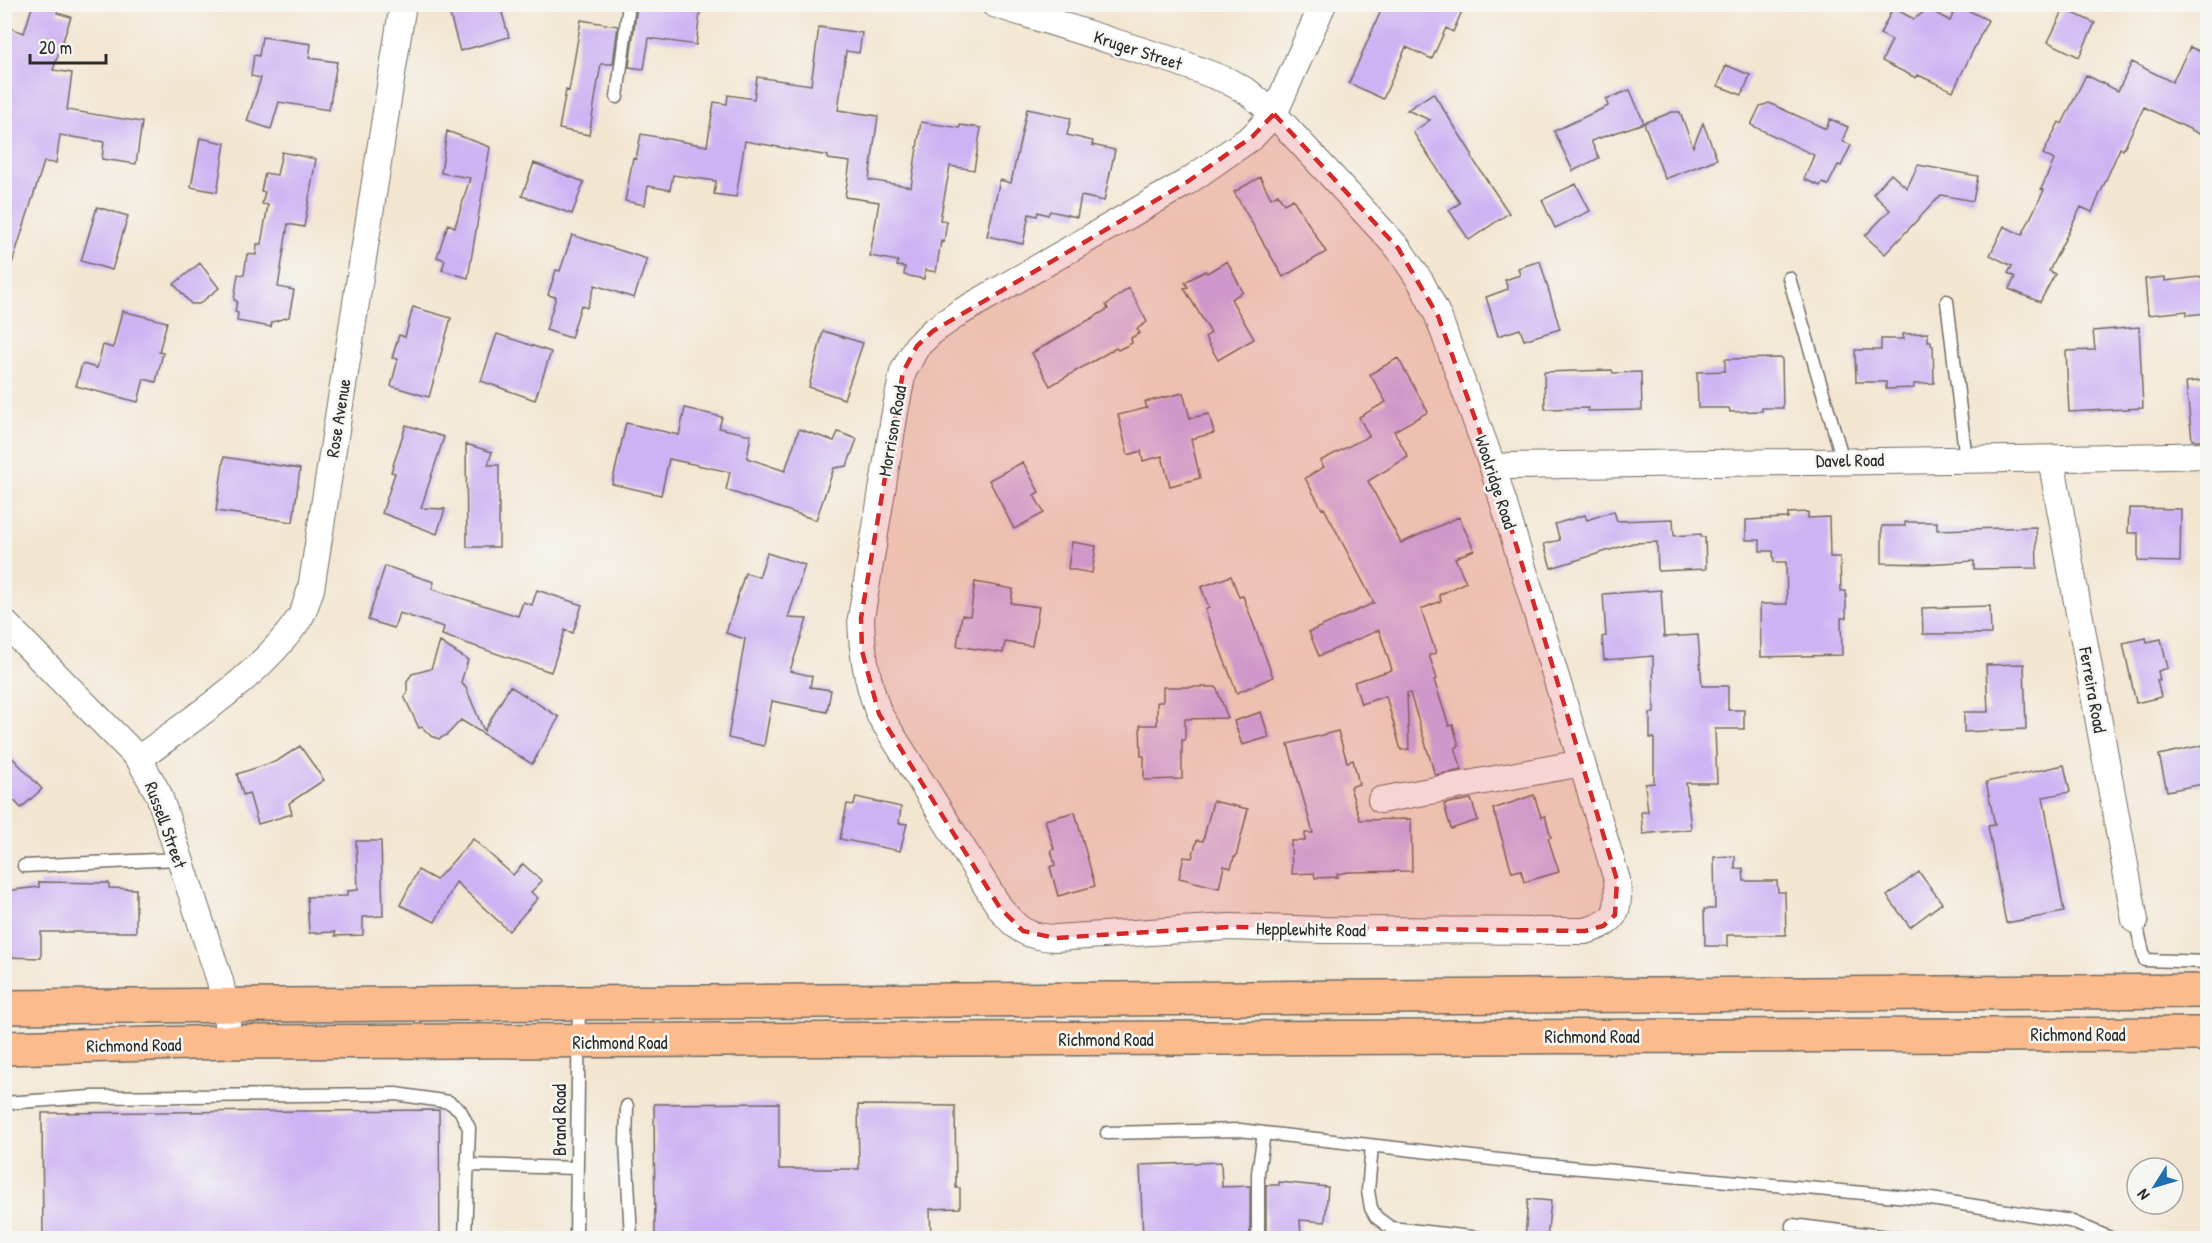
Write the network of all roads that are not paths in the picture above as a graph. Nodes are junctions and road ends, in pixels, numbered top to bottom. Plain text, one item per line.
1 (403, 4) edge
2 (629, 4) edge
3 (994, 4) edge
4 (1323, 4) edge
5 (617, 97) dead end
6 (1274, 114) junction
7 (1789, 278) dead end
8 (1947, 301) dead end
9 (2208, 454) edge
10 (2051, 459) junction
11 (1843, 460) junction
12 (1966, 460) junction
13 (1493, 468) junction
14 (4, 622) edge
15 (139, 759) junction
16 (1582, 763) junction
17 (1381, 800) dead end
18 (178, 858) junction
19 (24, 866) dead end
20 (1619, 902) joint
21 (1000, 908) joint
22 (2135, 920) joint
23 (2208, 962) edge
24 (2208, 992) edge
25 (579, 1002) junction
26 (225, 1005) junction
27 (4, 1007) edge
28 (2208, 1034) edge
29 (229, 1042) junction
30 (577, 1042) junction
31 (4, 1048) edge
32 (4, 1103) edge
33 (627, 1106) dead end
34 (1107, 1133) dead end
35 (1264, 1133) junction
36 (1372, 1146) junction
37 (467, 1165) junction
38 (578, 1168) junction
39 (1792, 1225) dead end
40 (465, 1239) edge
41 (576, 1239) edge
42 (631, 1239) edge
43 (1258, 1239) edge
44 (1480, 1239) edge
45 (1897, 1239) edge
46 (2110, 1239) edge

1 - 15 street, Rose Avenue
2 - 5 lane
3 - 6 street, Kruger Street
4 - 6 street, Morrison Road
6 - 13 street, Woolridge Road
6 - 21 street, Morrison Road
7 - 11 lane
8 - 12 lane
9 - 10 street, Davel Road
10 - 12 street, Davel Road
10 - 22 street, Ferreira Road
11 - 12 street, Davel Road
11 - 13 street, Davel Road
13 - 16 street, Woolridge Road
14 - 15 street, Russell Street
15 - 18 street, Russell Street
16 - 17 street
16 - 20 street, Woolridge Road
18 - 19 lane
18 - 26 street, Russell Street
20 - 21 street, Hepplewhite Road
22 - 23 lane
24 - 25 highway
25 - 26 highway
25 - 30 lane, Brand Road
26 - 27 highway
26 - 29 street, Russell Street
28 - 30 highway, Richmond Road
29 - 30 highway, Richmond Road
29 - 31 highway, Richmond Road
30 - 38 lane, Brand Road
32 - 37 lane
33 - 42 lane
34 - 35 lane
35 - 36 lane
35 - 43 lane
36 - 44 lane
36 - 46 lane
37 - 38 lane
37 - 40 lane
38 - 41 lane, Brand Road
39 - 45 lane

